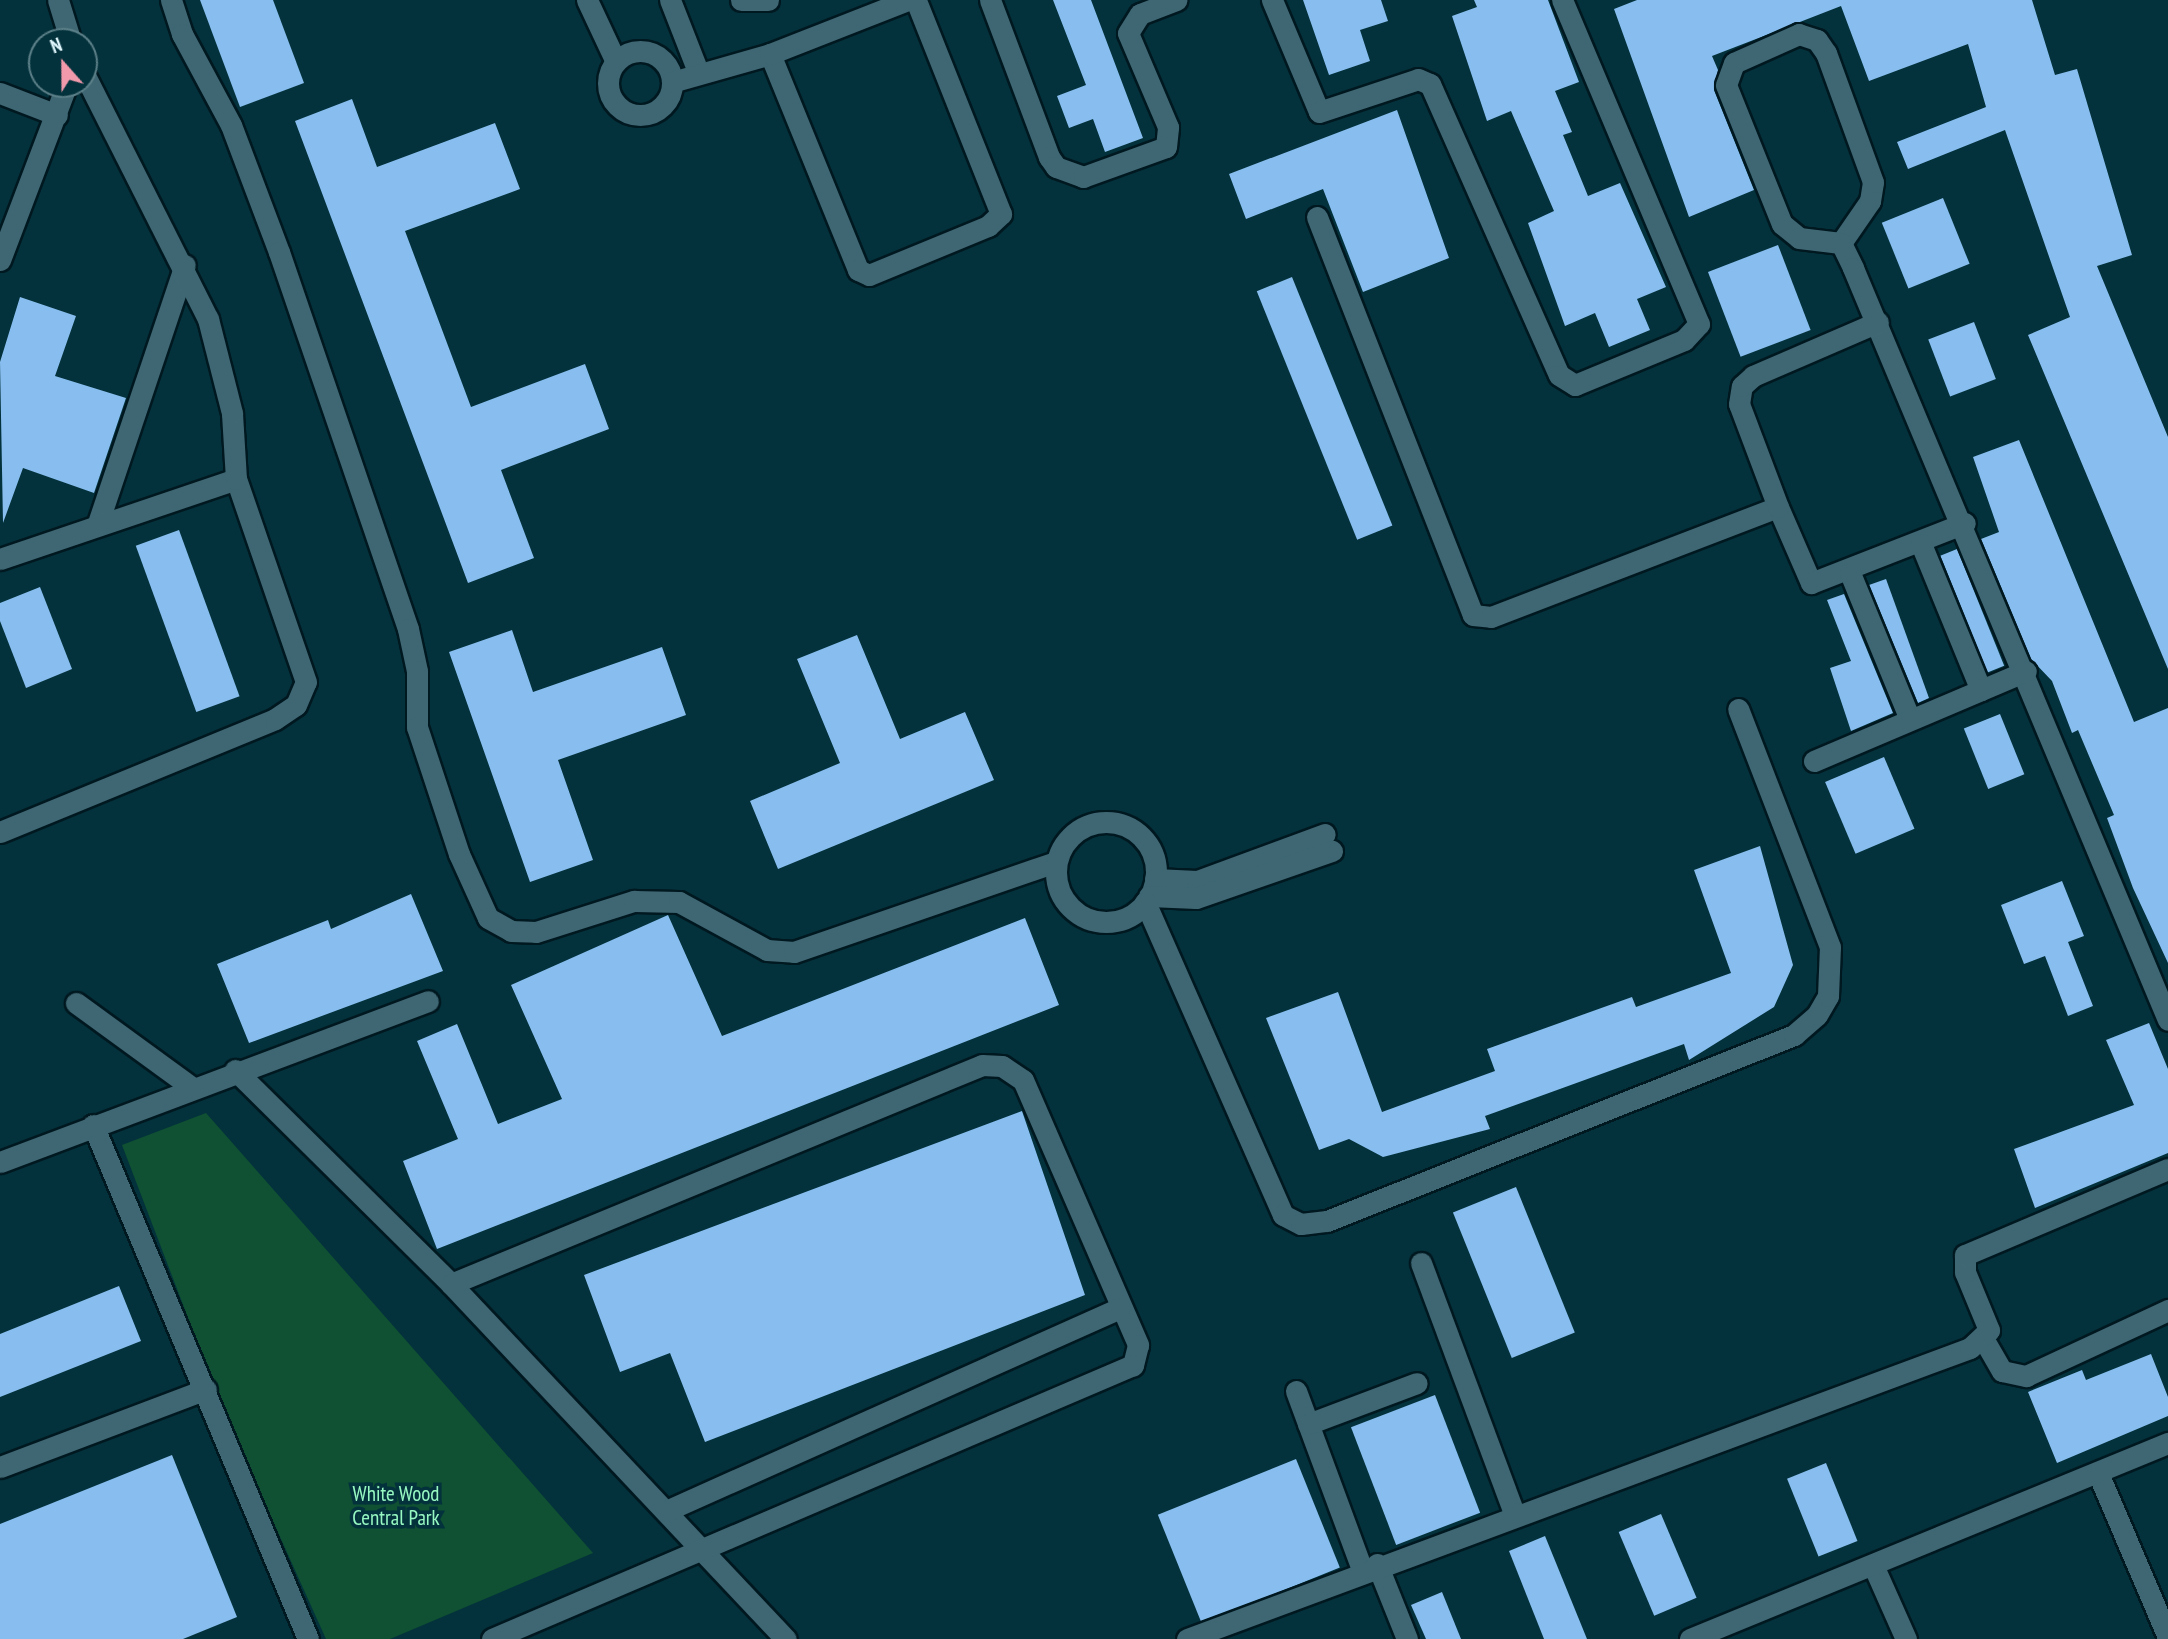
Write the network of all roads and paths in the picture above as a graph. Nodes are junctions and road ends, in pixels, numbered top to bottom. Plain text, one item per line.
1 (58, 0) edge
2 (171, 0) edge
3 (587, 0) edge
4 (670, 0) edge
5 (741, 0) edge
6 (768, 0) edge
7 (908, 0) edge
8 (916, 0) edge
9 (990, 0) edge
10 (1176, 0) edge
11 (1272, 0) edge
12 (1562, 0) edge
13 (67, 28) edge
14 (770, 54) junction
15 (616, 62) junction
16 (699, 74) junction
17 (672, 82) junction
18 (0, 93) edge
19 (62, 98) edge
20 (97, 98) edge
21 (57, 115) junction
22 (1317, 217) dead end
23 (1840, 243) junction
24 (0, 260) edge
25 (186, 265) junction
26 (1878, 322) junction
27 (236, 479) junction
28 (1778, 508) junction
29 (98, 523) junction
30 (1965, 523) junction
31 (1921, 544) junction
32 (0, 559) edge
33 (1850, 573) junction
34 (2026, 671) junction
35 (1982, 690) junction
36 (1738, 709) dead end
37 (1910, 719) junction
38 (1814, 761) dead end
39 (0, 832) edge
40 (1329, 842) dead end
41 (1056, 862) junction
42 (1150, 893) junction
43 (428, 1001) dead end
44 (76, 1003) dead end
45 (2168, 1020) edge
46 (235, 1070) junction
47 (191, 1087) junction
48 (93, 1125) junction
49 (0, 1162) edge
50 (2168, 1169) edge
51 (1421, 1262) dead end
52 (451, 1283) junction
53 (1120, 1308) junction
54 (2168, 1310) edge
55 (1984, 1339) junction
56 (1417, 1383) dead end
57 (206, 1389) junction
58 (1296, 1391) dead end
59 (1308, 1424) junction
60 (2168, 1443) edge
61 (0, 1467) edge
62 (2098, 1473) junction
63 (666, 1511) junction
64 (1514, 1513) junction
65 (703, 1550) junction
66 (1874, 1565) junction
67 (1370, 1567) junction
68 (2168, 1637) edge
69 (308, 1639) edge
70 (492, 1639) edge
71 (786, 1639) edge
72 (1187, 1639) edge
73 (1408, 1639) edge
74 (1690, 1639) edge
75 (1906, 1639) edge

1 - 13 street
2 - 41 street
3 - 15 street
4 - 16 street
5 - 6 street
7 - 14 street
8 - 14 street
9 - 10 street
11 - 12 street
14 - 16 street
15 - 17 street
15 - 17 street
16 - 17 street
18 - 21 street
19 - 21 street
20 - 25 street
21 - 24 street
22 - 28 street
23 - 23 street
23 - 26 street
25 - 27 street
25 - 29 street
26 - 28 street
26 - 30 street
27 - 29 street
27 - 39 street
28 - 33 street
29 - 32 street
30 - 31 street
30 - 34 street
31 - 33 street
31 - 35 street
33 - 37 street
34 - 35 street
34 - 45 street
35 - 37 street
36 - 42 street
37 - 38 street
40 - 42 street
41 - 42 street
41 - 42 street
43 - 46 street
44 - 47 street
46 - 47 street
46 - 52 street
47 - 48 street
48 - 49 street
48 - 57 street
50 - 55 street
51 - 64 street
52 - 53 street
52 - 63 street
53 - 63 street
53 - 65 street
54 - 55 street
55 - 64 street
56 - 59 street
57 - 61 street
57 - 69 street
58 - 59 street
59 - 67 street
60 - 62 street
62 - 66 street
62 - 68 street
63 - 65 street
64 - 67 street
65 - 70 street
65 - 71 street
66 - 74 street
66 - 75 street
67 - 72 street
67 - 73 street

